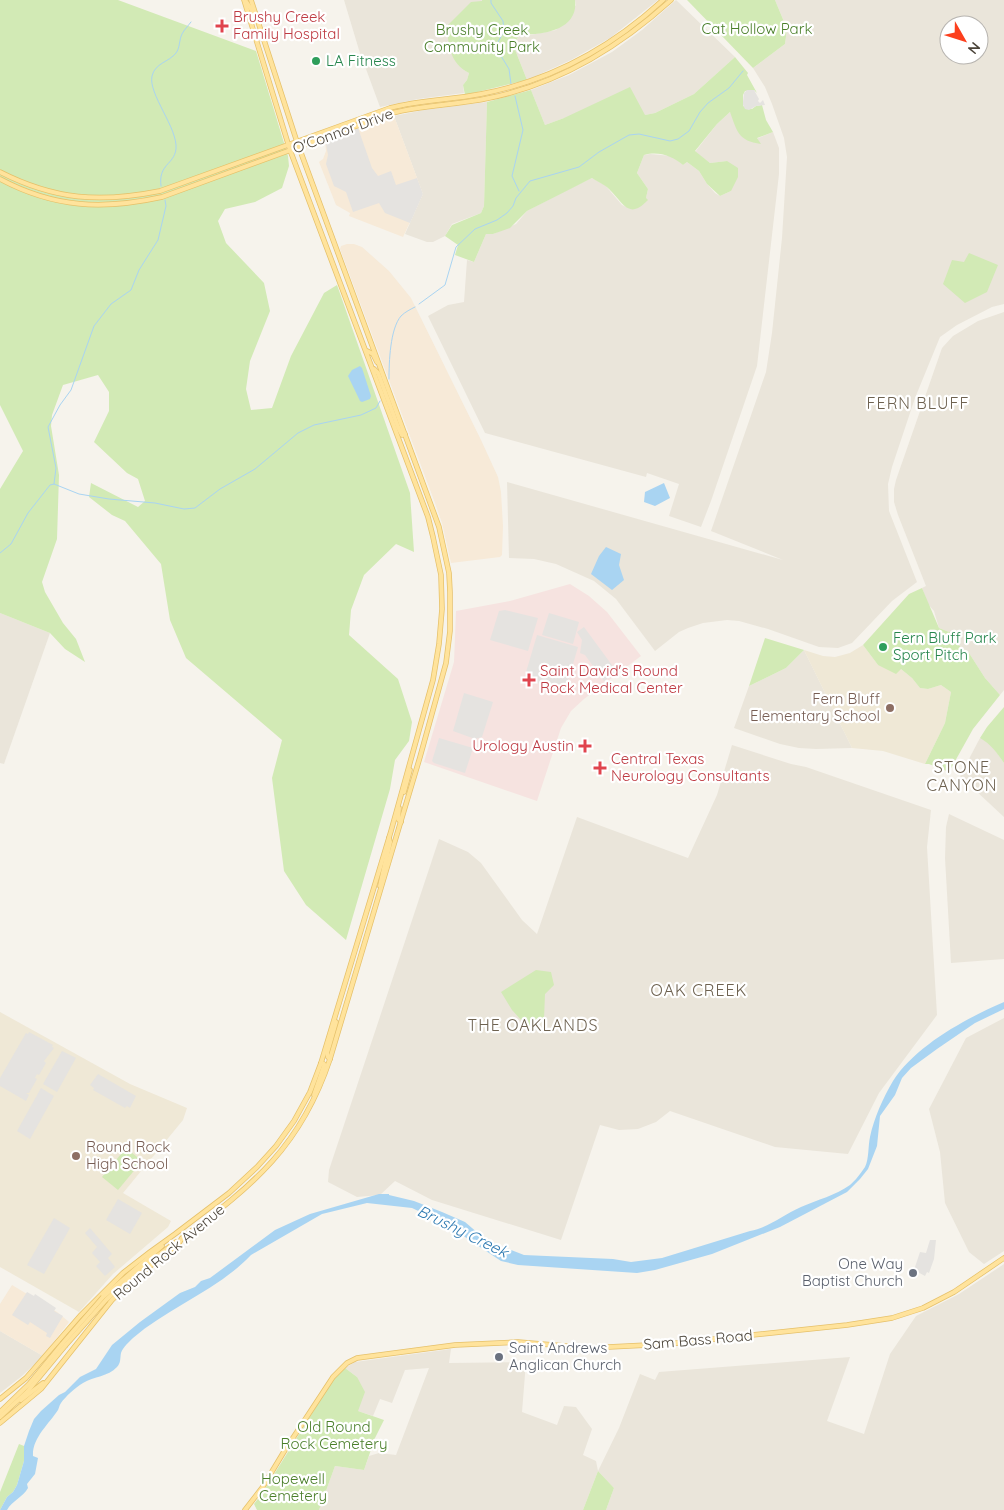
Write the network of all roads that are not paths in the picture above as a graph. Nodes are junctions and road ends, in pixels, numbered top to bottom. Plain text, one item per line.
1 (244, 0) edge
2 (252, 0) edge
3 (663, 0) edge
4 (671, 0) edge
5 (256, 14) junction
6 (249, 20) junction
7 (259, 27) junction
8 (388, 108) junction
9 (352, 121) junction
10 (354, 127) junction
11 (334, 134) junction
12 (296, 142) junction
13 (288, 145) junction
14 (299, 147) junction
15 (290, 150) junction
16 (0, 172) edge
17 (0, 179) edge
18 (366, 350) junction
19 (372, 367) junction
20 (392, 401) junction
21 (405, 434) junction
22 (420, 728) junction
23 (427, 730) junction
24 (409, 764) junction
25 (400, 822) junction
26 (388, 837) junction
27 (380, 891) junction
28 (356, 945) junction
29 (363, 947) junction
30 (354, 951) junction
31 (361, 953) junction
32 (336, 1012) junction
33 (330, 1059) junction
34 (321, 1063) junction
35 (313, 1102) junction
36 (175, 1234) junction
37 (182, 1238) junction
38 (1004, 1258) edge
39 (105, 1299) junction
40 (92, 1303) junction
41 (102, 1311) junction
42 (74, 1322) junction
43 (84, 1333) junction
44 (64, 1345) junction
45 (52, 1375) junction
46 (0, 1399) edge
47 (19, 1400) junction
48 (0, 1412) edge
49 (0, 1417) edge
50 (0, 1424) edge
51 (246, 1510) edge

1 - 5 main road
1 - 6 main road
2 - 5 main road
3 - 8 main road, O'Connor Drive
4 - 10 main road, O'Connor Drive
5 - 7 main road
6 - 7 main road
6 - 13 main road
7 - 12 main road
8 - 9 main road, O'Connor Drive
8 - 10 main road
9 - 11 main road
9 - 12 main road, O'Connor Drive
10 - 11 main road, O'Connor Drive
11 - 14 main road, O'Connor Drive
12 - 13 main road, O'Connor Drive
12 - 14 main road
13 - 15 main road
13 - 16 main road, O'Connor Drive
14 - 15 main road, O'Connor Drive
14 - 20 main road
15 - 17 main road, O'Connor Drive
15 - 18 main road
18 - 19 main road
18 - 20 main road
19 - 21 main road
19 - 22 main road
20 - 21 main road
21 - 23 main road
22 - 23 main road
22 - 24 main road
23 - 25 main road
24 - 25 main road
24 - 26 main road
25 - 27 main road
26 - 27 main road
26 - 28 main road
27 - 29 main road
28 - 29 main road
28 - 30 main road
29 - 31 main road
30 - 31 main road
30 - 32 main road
31 - 33 main road
32 - 33 main road
32 - 34 main road
33 - 35 main road
34 - 35 main road
34 - 36 main road, Round Rock Avenue
35 - 37 main road, Round Rock Avenue
36 - 39 main road
36 - 40 main road, Round Rock Avenue
37 - 39 main road
37 - 41 main road, Round Rock Avenue
38 - 51 main road, Sam Bass Road
39 - 44 main road, bridge
40 - 41 main road
40 - 42 main road, Round Rock Avenue
41 - 43 main road, Round Rock Avenue
42 - 43 main road
42 - 46 main road, Round Rock Avenue
43 - 45 main road, Round Rock Avenue
44 - 47 main road
44 - 48 main road
45 - 47 main road
45 - 50 main road, Round Rock Avenue
47 - 49 main road

